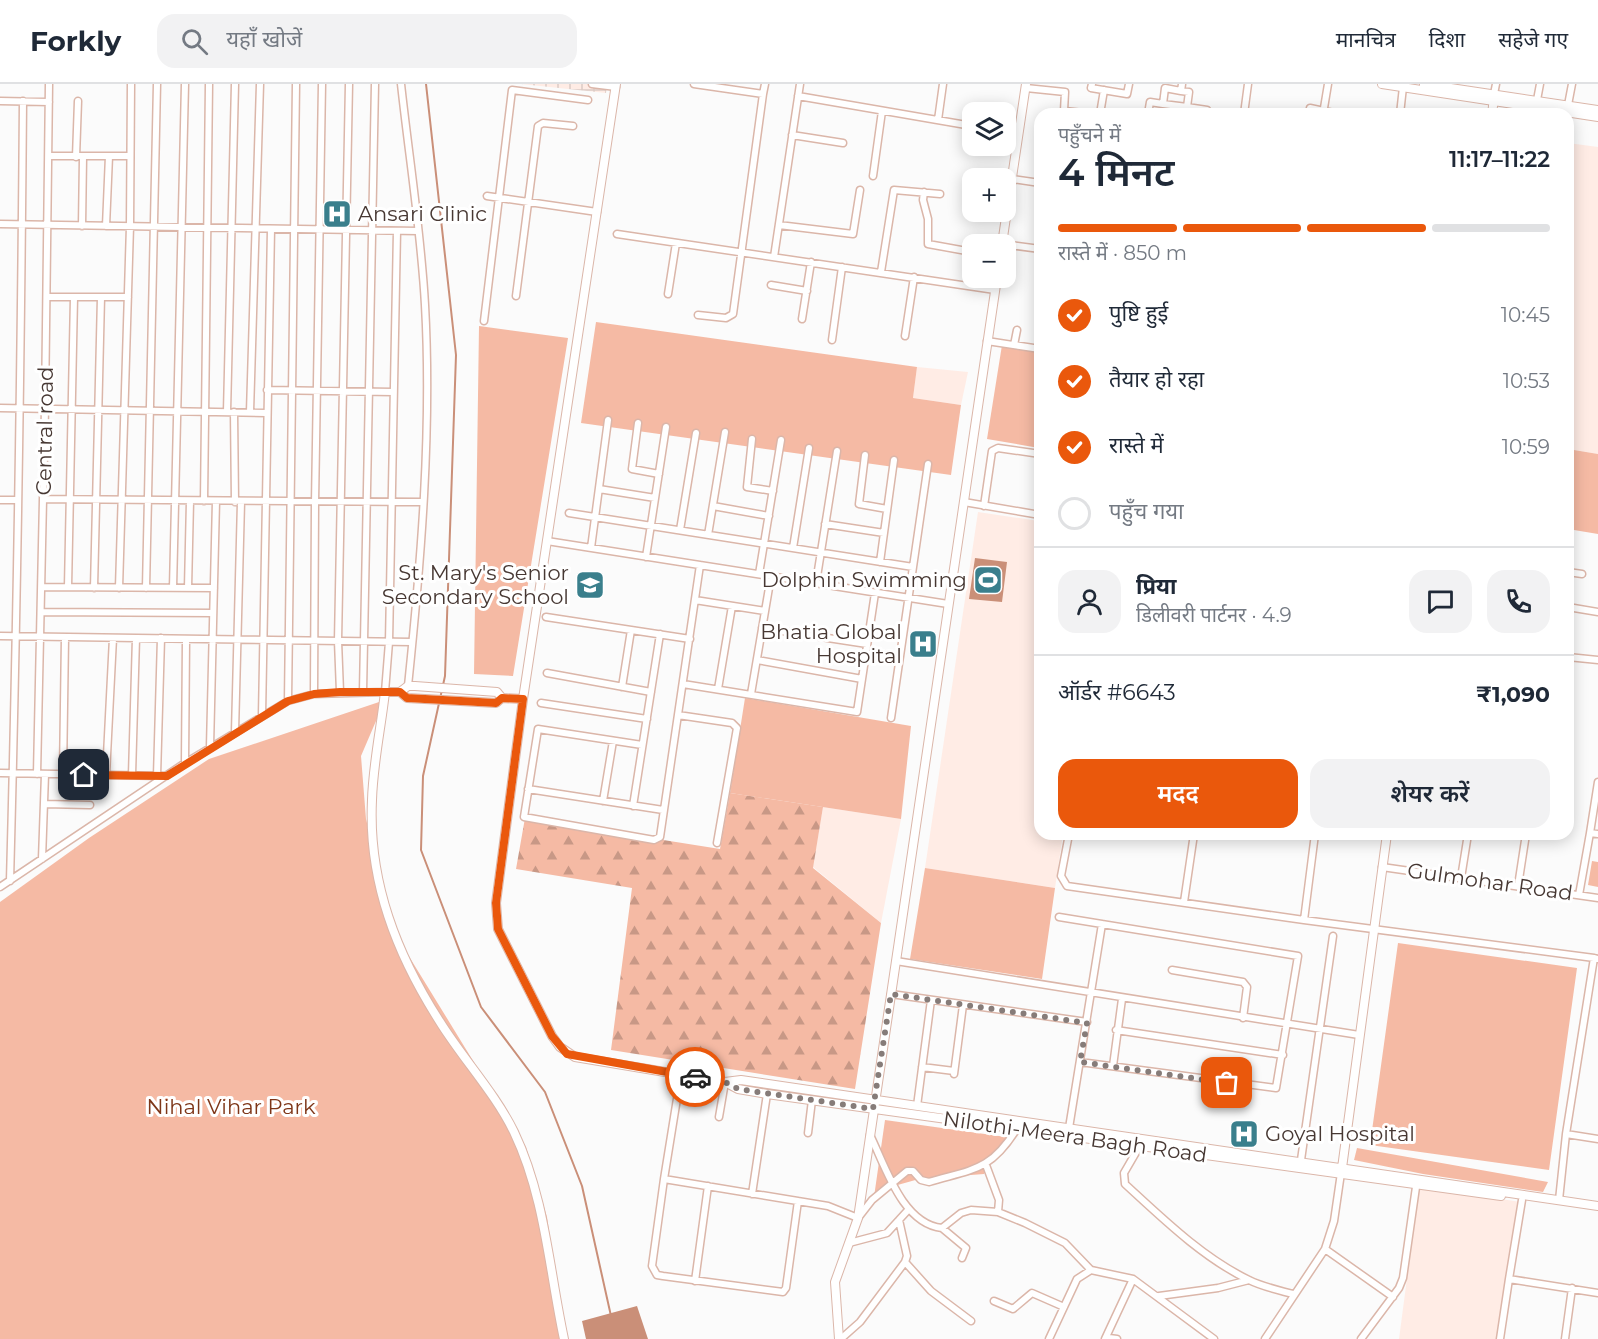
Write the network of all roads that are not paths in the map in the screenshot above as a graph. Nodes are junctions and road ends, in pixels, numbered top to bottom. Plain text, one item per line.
1 (49, 84) edge
2 (131, 84) edge
3 (157, 84) edge
4 (185, 84) edge
5 (209, 84) edge
6 (235, 84) edge
7 (260, 84) edge
8 (296, 84) edge
9 (322, 84) edge
10 (349, 84) edge
11 (375, 84) edge
12 (401, 84) edge
13 (592, 84) edge
14 (694, 84) edge
15 (765, 84) edge
16 (800, 84) edge
17 (943, 84) edge
18 (1092, 84) edge
19 (1129, 84) edge
20 (1248, 84) edge
21 (1328, 84) edge
22 (1382, 84) edge
23 (1424, 84) edge
24 (1496, 84) edge
25 (1540, 84) edge
26 (1572, 84) edge
27 (616, 85) edge
28 (1026, 86) edge
29 (1452, 86) edge
30 (512, 87) edge
31 (1049, 87) edge
32 (1181, 87) edge
33 (1403, 87) junction
34 (1104, 90) junction
35 (763, 94) junction
36 (798, 96) junction
37 (1494, 98) junction
38 (588, 100) dead end
39 (1537, 100) junction
40 (0, 101) edge
41 (78, 101) dead end
42 (23, 102) junction
43 (49, 102) junction
44 (1163, 104) junction
45 (1568, 105) junction
46 (1187, 107) junction
47 (1063, 108) edge
48 (1101, 108) edge
49 (1149, 108) edge
50 (1194, 108) edge
51 (1245, 108) edge
52 (1325, 108) edge
53 (1401, 108) edge
54 (1493, 108) edge
55 (1549, 108) edge
56 (1598, 110) edge
57 (882, 111) junction
58 (1574, 113) edge
59 (1598, 117) edge
60 (938, 120) junction
61 (962, 124) edge
62 (573, 126) dead end
63 (1018, 134) joint
64 (792, 135) junction
65 (843, 143) dead end
66 (49, 156) junction
67 (109, 156) junction
68 (130, 156) junction
69 (79, 157) junction
70 (1013, 168) edge
71 (873, 176) dead end
72 (1016, 180) edge
73 (1034, 182) edge
74 (860, 190) dead end
75 (924, 192) junction
76 (940, 194) dead end
77 (488, 196) dead end
78 (500, 198) junction
79 (529, 202) junction
80 (597, 212) junction
81 (0, 224) edge
82 (22, 224) junction
83 (48, 225) junction
84 (778, 225) junction
85 (82, 226) junction
86 (106, 226) junction
87 (130, 226) junction
88 (154, 226) junction
89 (180, 227) junction
90 (206, 227) junction
91 (230, 228) junction
92 (254, 228) junction
93 (271, 229) junction
94 (296, 229) junction
95 (320, 230) junction
96 (346, 230) junction
97 (372, 230) junction
98 (397, 231) junction
99 (418, 231) junction
100 (616, 234) dead end
101 (676, 243) junction
102 (1016, 246) edge
103 (1034, 248) edge
104 (962, 250) edge
105 (743, 252) junction
106 (774, 257) junction
107 (811, 262) junction
108 (842, 267) junction
109 (880, 272) junction
110 (914, 277) junction
111 (771, 285) dead end
112 (995, 290) joint
113 (807, 291) junction
114 (668, 294) dead end
115 (516, 296) dead end
116 (47, 297) junction
117 (74, 297) junction
118 (101, 297) junction
119 (128, 297) junction
120 (698, 315) dead end
121 (802, 319) dead end
122 (484, 321) dead end
123 (1017, 330) dead end
124 (905, 336) dead end
125 (832, 340) dead end
126 (987, 341) junction
127 (1014, 345) junction
128 (1034, 348) edge
129 (267, 390) junction
130 (292, 390) junction
131 (317, 391) junction
132 (344, 391) junction
133 (367, 392) junction
134 (393, 392) junction
135 (0, 408) edge
136 (20, 408) junction
137 (45, 408) junction
138 (72, 408) junction
139 (99, 409) junction
140 (124, 409) junction
141 (151, 410) junction
142 (175, 411) junction
143 (204, 411) junction
144 (231, 412) junction
145 (250, 412) junction
146 (266, 412) junction
147 (608, 420) dead end
148 (638, 423) dead end
149 (666, 427) dead end
150 (725, 432) dead end
151 (696, 433) dead end
152 (752, 439) dead end
153 (781, 440) dead end
154 (808, 448) dead end
155 (837, 451) dead end
156 (1034, 453) edge
157 (865, 455) dead end
158 (894, 460) dead end
159 (928, 464) dead end
160 (659, 474) junction
161 (599, 489) junction
162 (772, 491) junction
163 (655, 498) junction
164 (0, 500) edge
165 (16, 500) junction
166 (44, 500) junction
167 (70, 500) junction
168 (95, 500) junction
169 (123, 500) junction
170 (148, 501) junction
171 (174, 501) junction
172 (190, 501) junction
173 (204, 501) junction
174 (216, 501) junction
175 (238, 502) junction
176 (265, 502) junction
177 (340, 502) junction
178 (365, 502) junction
179 (423, 502) junction
180 (964, 502) junction
181 (290, 503) junction
182 (315, 503) junction
183 (391, 503) junction
184 (984, 506) junction
185 (713, 507) junction
186 (887, 509) junction
187 (569, 513) dead end
188 (1034, 514) edge
189 (769, 516) junction
190 (595, 517) junction
191 (825, 525) junction
192 (651, 526) junction
193 (680, 530) junction
194 (884, 533) junction
195 (708, 535) junction
196 (547, 541) junction
197 (764, 544) junction
198 (591, 548) junction
199 (793, 548) junction
200 (821, 553) junction
201 (646, 557) junction
202 (880, 562) junction
203 (700, 565) junction
204 (913, 567) junction
205 (1574, 573) edge
206 (759, 574) junction
207 (1582, 574) dead end
208 (771, 576) junction
209 (816, 583) junction
210 (42, 587) junction
211 (68, 587) junction
212 (93, 588) junction
213 (119, 588) junction
214 (146, 588) junction
215 (173, 588) junction
216 (188, 588) junction
217 (214, 588) junction
218 (875, 592) junction
219 (908, 598) junction
220 (695, 600) junction
221 (948, 604) junction
222 (732, 606) junction
223 (1574, 608) edge
224 (765, 611) junction
225 (41, 612) junction
226 (1598, 612) edge
227 (213, 613) junction
228 (546, 617) dead end
229 (762, 628) junction
230 (631, 630) junction
231 (660, 634) junction
232 (0, 636) edge
233 (15, 636) junction
234 (41, 636) junction
235 (65, 637) junction
236 (113, 638) junction
237 (136, 638) junction
238 (161, 638) junction
239 (186, 639) junction
240 (212, 639) junction
241 (237, 639) junction
242 (690, 639) junction
243 (262, 640) junction
244 (288, 640) junction
245 (314, 640) junction
246 (338, 641) junction
247 (364, 641) junction
248 (389, 642) junction
249 (412, 642) junction
250 (867, 644) junction
251 (1574, 658) edge
252 (757, 660) junction
253 (1598, 660) edge
254 (547, 674) dead end
255 (862, 679) junction
256 (683, 684) junction
257 (412, 686) junction
258 (622, 687) junction
259 (718, 689) junction
260 (340, 692) junction
261 (363, 692) junction
262 (385, 692) junction
263 (400, 692) junction
264 (651, 692) junction
265 (314, 694) junction
266 (751, 694) junction
267 (502, 698) junction
268 (523, 699) junction
269 (288, 701) junction
270 (541, 703) dead end
271 (678, 715) junction
272 (262, 716) junction
273 (891, 718) dead end
274 (646, 719) junction
275 (235, 732) junction
276 (614, 741) junction
277 (642, 745) junction
278 (210, 747) junction
279 (185, 763) junction
280 (0, 773) edge
281 (13, 774) junction
282 (37, 774) junction
283 (45, 774) junction
284 (63, 774) junction
285 (106, 775) junction
286 (132, 776) junction
287 (158, 776) junction
288 (167, 776) junction
289 (1598, 782) edge
290 (528, 789) junction
291 (1596, 800) edge
292 (603, 801) junction
293 (44, 804) junction
294 (90, 806) dead end
295 (633, 806) junction
296 (663, 810) junction
297 (1590, 833) junction
298 (1598, 834) edge
299 (1068, 840) edge
300 (1193, 840) edge
301 (1314, 840) edge
302 (1386, 840) edge
303 (1467, 840) edge
304 (1525, 840) edge
305 (717, 843) dead end
306 (42, 859) junction
307 (1382, 867) junction
308 (1461, 878) junction
309 (10, 880) junction
310 (1518, 886) junction
311 (0, 887) edge
312 (1579, 895) junction
313 (1598, 897) edge
314 (1184, 902) junction
315 (1059, 917) dead end
316 (1304, 920) junction
317 (1102, 924) junction
318 (1373, 929) junction
319 (1333, 936) dead end
320 (1596, 959) edge
321 (896, 961) junction
322 (1172, 970) dead end
323 (891, 994) junction
324 (1092, 994) junction
325 (1122, 999) junction
326 (931, 1000) junction
327 (963, 1005) junction
328 (1243, 1018) junction
329 (1087, 1023) junction
330 (1287, 1025) junction
331 (1319, 1029) junction
332 (1116, 1030) junction
333 (1359, 1035) junction
334 (1283, 1055) junction
335 (1080, 1062) junction
336 (1113, 1066) junction
337 (922, 1067) junction
338 (681, 1074) junction
339 (725, 1082) junction
340 (767, 1094) junction
341 (812, 1100) junction
342 (874, 1100) junction
343 (917, 1106) junction
344 (873, 1109) junction
345 (719, 1117) dead end
346 (1069, 1128) junction
347 (1016, 1130) junction
348 (808, 1133) dead end
349 (870, 1134) junction
350 (1566, 1134) junction
351 (1598, 1139) edge
352 (1142, 1142) junction
353 (1301, 1160) junction
354 (986, 1165) junction
355 (1342, 1169) junction
356 (664, 1179) junction
357 (1417, 1181) junction
358 (893, 1182) junction
359 (708, 1186) junction
360 (752, 1194) junction
361 (1522, 1200) junction
362 (1559, 1200) junction
363 (798, 1201) junction
364 (1598, 1206) edge
365 (909, 1209) junction
366 (1598, 1210) edge
367 (998, 1212) junction
368 (858, 1218) junction
369 (899, 1220) junction
370 (942, 1228) junction
371 (849, 1243) junction
372 (1325, 1249) junction
373 (962, 1258) dead end
374 (905, 1262) junction
375 (1091, 1270) junction
376 (1133, 1279) junction
377 (1509, 1279) junction
378 (1249, 1280) junction
379 (695, 1281) junction
380 (1572, 1288) junction
381 (1598, 1293) edge
382 (1293, 1294) junction
383 (1158, 1296) junction
384 (1393, 1297) junction
385 (994, 1301) dead end
386 (1064, 1307) junction
387 (971, 1321) dead end
388 (1108, 1337) edge
389 (564, 1339) edge
390 (842, 1339) edge
391 (1049, 1339) edge
392 (1117, 1339) edge
393 (1214, 1339) edge
394 (1265, 1339) edge
395 (1361, 1339) edge
396 (1500, 1339) edge
397 (1565, 1339) edge

1 - 43 street, Central road
2 - 68 street
3 - 88 street
4 - 89 street
5 - 90 street
6 - 91 street
7 - 92 street
8 - 94 street
9 - 95 street
10 - 96 street
11 - 97 street
12 - 99 street
13 - 27 street
14 - 35 street
15 - 35 street
16 - 36 street
17 - 60 street
18 - 34 street
19 - 34 street
20 - 51 street
21 - 52 street
22 - 33 street
23 - 29 street
24 - 37 street
25 - 39 street
26 - 45 street
27 - 80 street
28 - 31 street
28 - 63 street
29 - 37 street
30 - 38 street
30 - 78 street
31 - 47 street
32 - 44 street
32 - 46 street
33 - 37 street
33 - 53 street
34 - 48 street
35 - 105 street
36 - 57 street
36 - 64 street
37 - 39 street
37 - 54 street
37 - 55 street
39 - 45 street
40 - 42 street
41 - 69 street
42 - 43 street
42 - 82 street
43 - 66 street, Central road
44 - 46 street
44 - 49 street
45 - 56 street
46 - 50 street
57 - 60 street
57 - 71 street
58 - 59 street
60 - 61 street
62 - 79 street
63 - 70 street
64 - 65 street
64 - 84 street
66 - 69 street
66 - 83 street, Central road
67 - 68 street
67 - 69 street
67 - 86 street
68 - 87 street
69 - 85 street
72 - 73 street
74 - 84 street
75 - 76 street
75 - 104 street
75 - 109 street
77 - 78 street
78 - 79 street
78 - 122 street
79 - 80 street
79 - 115 street
80 - 196 street
81 - 82 street
82 - 83 street
82 - 136 street
83 - 85 street
83 - 116 street, Central road
84 - 106 street
85 - 86 street
86 - 87 street
87 - 88 street
87 - 119 street
88 - 89 street
88 - 141 street
89 - 90 street
89 - 142 street
90 - 91 street
90 - 143 street
91 - 92 street
91 - 144 street
92 - 93 street
92 - 145 street
93 - 94 street
93 - 129 street
94 - 95 street
94 - 130 street
95 - 96 street
95 - 131 street
96 - 97 street
96 - 132 street
97 - 98 street
97 - 133 street
98 - 99 street
98 - 134 street
99 - 179 street
100 - 101 street
101 - 105 street
101 - 114 street
102 - 103 street
105 - 106 street
105 - 120 street
106 - 107 street
107 - 108 street
107 - 113 street
108 - 109 street
108 - 125 street
109 - 110 street
110 - 112 street
110 - 124 street
111 - 113 street
112 - 126 street
113 - 121 street
116 - 117 street
116 - 137 street, Central road
117 - 118 street
117 - 138 street
118 - 119 street
118 - 139 street
119 - 140 street
123 - 127 street
126 - 127 street
126 - 180 street
127 - 128 street
129 - 130 street
129 - 146 street
130 - 131 street
130 - 181 street
131 - 132 street
131 - 182 street
132 - 133 street
132 - 177 street
133 - 134 street
133 - 178 street
134 - 183 street
135 - 136 street
136 - 137 street
136 - 165 street
137 - 138 street
137 - 166 street, Central road
138 - 139 street
138 - 167 street
139 - 140 street
139 - 168 street
140 - 141 street
140 - 169 street
141 - 142 street
141 - 170 street
142 - 143 street
142 - 171 street
143 - 144 street
143 - 173 street
144 - 145 street
144 - 175 street
145 - 146 street
146 - 176 street
147 - 161 street
148 - 160 street
149 - 160 street
150 - 185 street
151 - 193 street
152 - 162 street
153 - 162 street
154 - 199 street
155 - 191 street
156 - 184 street
157 - 186 street
158 - 186 street
159 - 204 street
160 - 163 street
161 - 163 street
161 - 190 street
162 - 189 street
163 - 192 street
164 - 165 street
165 - 233 street
166 - 167 street
166 - 210 street, Central road
167 - 168 street
167 - 211 street
168 - 169 street
168 - 212 street
169 - 170 street
169 - 213 street
170 - 171 street
170 - 214 street
171 - 172 street
171 - 215 street
172 - 173 street
172 - 216 street
173 - 174 street
174 - 175 street
174 - 217 street
175 - 176 street
175 - 241 street
176 - 181 street
176 - 243 street
177 - 178 street
177 - 182 street
177 - 246 street
178 - 183 street
178 - 247 street
179 - 183 street
179 - 249 street
180 - 184 street
180 - 221 street
181 - 182 street
181 - 244 street
182 - 245 street
183 - 248 street
184 - 188 street
185 - 189 street
185 - 195 street
186 - 194 street
187 - 190 street
189 - 197 street
190 - 192 street
190 - 198 street
191 - 194 street
191 - 200 street
192 - 193 street
192 - 201 street
193 - 195 street
194 - 202 street
195 - 197 street
196 - 198 street
196 - 268 street
197 - 199 street
197 - 206 street
198 - 201 street
199 - 200 street
200 - 202 street
200 - 209 street
201 - 203 street
202 - 204 street
203 - 206 street
203 - 220 street
204 - 219 street
205 - 207 street
206 - 208 street
208 - 209 street
208 - 224 street
209 - 218 street
210 - 211 street
210 - 225 street, Central road
211 - 212 street
212 - 213 street
213 - 214 street
214 - 215 street
215 - 216 street
216 - 217 street
217 - 227 street
218 - 219 street
218 - 250 street
219 - 221 street
219 - 273 street
220 - 222 street
220 - 242 street
221 - 321 street
222 - 224 street
222 - 259 street
223 - 226 street
224 - 229 street
225 - 227 street
225 - 234 street, Central road
227 - 240 street
228 - 230 street
229 - 250 street
229 - 252 street
230 - 231 street
230 - 258 street
231 - 242 street
231 - 264 street
232 - 233 street
233 - 234 street
233 - 281 street
234 - 235 street
234 - 282 street, Central road
235 - 236 street
235 - 284 street
236 - 237 street
236 - 285 street
237 - 238 street
237 - 286 street
238 - 239 street
238 - 287 street
239 - 240 street
239 - 279 street
240 - 241 street
240 - 278 street
241 - 243 street
241 - 275 street
242 - 256 street
243 - 244 street
243 - 272 street
244 - 245 street
244 - 269 street
245 - 246 street
245 - 265 street
246 - 247 street
246 - 260 street
247 - 248 street
247 - 261 street
248 - 249 street
248 - 262 street
249 - 257 street
250 - 255 street
251 - 253 street
252 - 255 street
252 - 266 street
254 - 258 street
255 - 266 street
256 - 259 street
256 - 271 street
257 - 263 street
257 - 267 street
258 - 264 street
259 - 266 street
260 - 261 street
260 - 265 street
261 - 262 street
262 - 263 street
262 - 389 street
263 - 267 street
264 - 274 street
265 - 269 street
267 - 268 street
268 - 338 street
269 - 272 street
270 - 274 street
271 - 296 street
271 - 305 street
272 - 275 street
274 - 277 street
275 - 278 street
276 - 277 street
276 - 290 street
276 - 292 street
277 - 295 street
278 - 279 street
279 - 288 street
280 - 281 street
281 - 282 street
281 - 309 street
282 - 283 street
283 - 284 street
283 - 293 street
284 - 285 street
285 - 286 street
286 - 287 street
287 - 288 street
288 - 306 street
289 - 291 street
290 - 292 street
290 - 296 street
291 - 297 street
292 - 295 street
293 - 294 street
293 - 306 street
295 - 296 street
297 - 298 street
297 - 312 street
299 - 314 street
300 - 314 street
301 - 316 street
302 - 307 street
303 - 308 street
304 - 310 street
306 - 309 street
307 - 308 street, Gulmohar Road
307 - 318 street
308 - 310 street, Gulmohar Road
309 - 311 street
310 - 312 street, Gulmohar Road
312 - 313 street, Gulmohar Road
314 - 316 street
315 - 317 street
316 - 318 street
317 - 324 street
317 - 330 street
318 - 320 street
318 - 333 street
319 - 331 street
320 - 350 street
321 - 323 street
321 - 324 street
322 - 328 street
323 - 326 street
323 - 342 street
324 - 325 street
324 - 329 street
325 - 328 street
325 - 332 street
326 - 327 street
326 - 337 street
327 - 329 street
327 - 337 street
328 - 330 street
329 - 335 street
330 - 331 street
330 - 334 street
331 - 333 street
331 - 353 street
332 - 334 street
332 - 336 street
333 - 355 street
334 - 336 street
335 - 336 street
335 - 346 street
337 - 343 street
338 - 339 street
338 - 356 street
339 - 340 street, Nilothi-Meera Bagh Road
339 - 342 street, Nilothi-Meera Bagh Road
339 - 345 street
340 - 341 street, Nilothi-Meera Bagh Road
340 - 360 street
341 - 344 street, Nilothi-Meera Bagh Road
341 - 348 street
342 - 343 street, Nilothi-Meera Bagh Road
342 - 344 street
343 - 346 street, Nilothi-Meera Bagh Road
344 - 347 street, Nilothi-Meera Bagh Road
344 - 349 street
346 - 352 street, Nilothi-Meera Bagh Road
347 - 352 street, Nilothi-Meera Bagh Road
347 - 354 street
349 - 358 street
349 - 368 street
350 - 351 street
350 - 362 street
352 - 353 street, Nilothi-Meera Bagh Road
352 - 355 street, Nilothi-Meera Bagh Road
352 - 378 street
353 - 355 street, Nilothi-Meera Bagh Road
354 - 358 street
354 - 367 street
355 - 357 street, Nilothi-Meera Bagh Road
355 - 372 street
356 - 359 street
356 - 379 street
357 - 361 street, Nilothi-Meera Bagh Road
357 - 362 street, Nilothi-Meera Bagh Road
357 - 384 street
358 - 365 street
358 - 368 street
359 - 360 street
359 - 379 street
360 - 363 street
361 - 366 street, Nilothi-Meera Bagh Road
361 - 377 street
362 - 364 street, Nilothi-Meera Bagh Road
363 - 368 street
363 - 379 street
365 - 369 street
365 - 370 street
367 - 370 street
367 - 375 street
368 - 371 street
369 - 371 street
369 - 374 street
370 - 373 street
371 - 390 street
372 - 382 street
372 - 384 street
374 - 387 street
374 - 390 street
375 - 376 street
375 - 386 street
376 - 383 street
376 - 388 street
377 - 380 street
377 - 396 street
378 - 382 street
378 - 383 street
380 - 381 street
380 - 397 street
382 - 394 street
383 - 393 street
384 - 395 street
385 - 386 street
386 - 391 street
388 - 392 street

